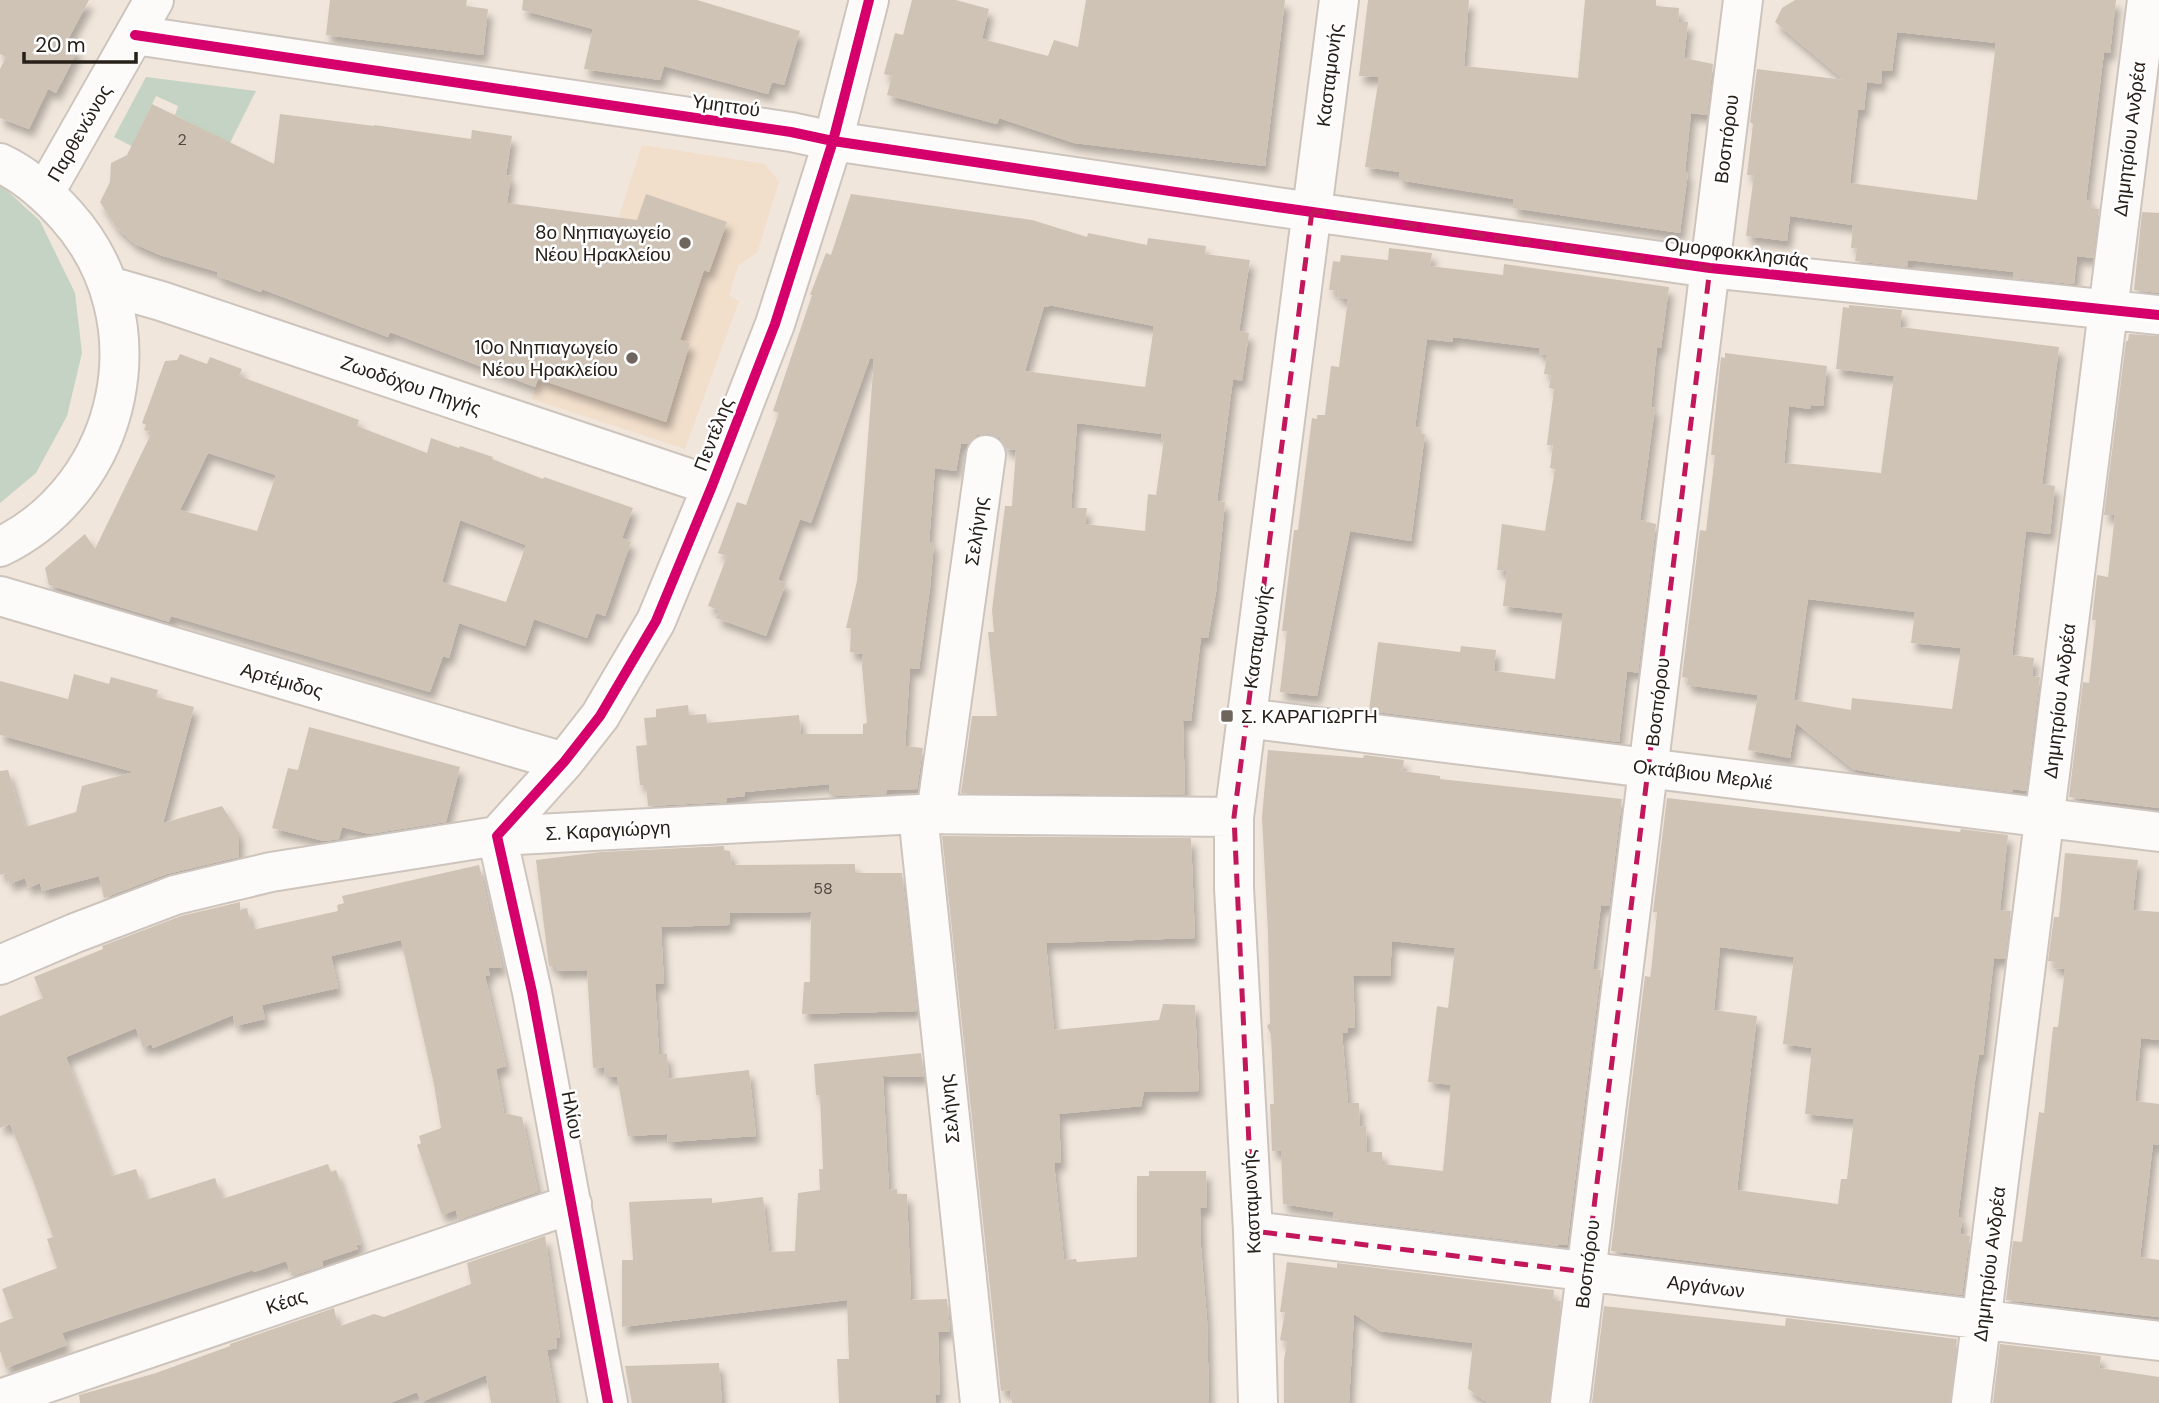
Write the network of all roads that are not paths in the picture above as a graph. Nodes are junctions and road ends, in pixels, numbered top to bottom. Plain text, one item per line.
1 (154, 0) edge
2 (869, 0) edge
3 (1339, 0) edge
4 (1743, 0) edge
5 (2147, 0) edge
6 (135, 35) junction
7 (833, 141) junction
8 (0, 163) edge
9 (45, 192) junction
10 (1312, 211) junction
11 (1710, 268) junction
12 (109, 286) junction
13 (2108, 310) junction
14 (2159, 315) edge
15 (986, 455) dead end
16 (712, 486) junction
17 (0, 547) edge
18 (0, 596) edge
19 (1246, 718) junction
20 (564, 762) junction
21 (1649, 767) junction
22 (927, 814) junction
23 (1234, 817) junction
24 (2044, 819) junction
25 (2159, 832) edge
26 (497, 836) junction
27 (0, 965) edge
28 (572, 1204) junction
29 (1253, 1231) junction
30 (1586, 1272) junction
31 (1982, 1319) junction
32 (2159, 1341) edge
33 (0, 1399) edge
34 (608, 1403) edge
35 (980, 1403) edge
36 (1258, 1403) edge
37 (1570, 1403) edge
38 (1971, 1403) edge

1 - 6 street, Παρθενώνος
2 - 7 street, Πεντέλης
3 - 10 street, Κασταμονής
4 - 11 street, Βοσπόρου
5 - 13 street, Δημητρίου Ανδρέα
6 - 7 street, Υμηττού
6 - 9 street, Παρθενώνος
7 - 10 street, Υμηττού
7 - 16 street, Πεντέλης
8 - 9 street
9 - 12 street
10 - 11 street, Ομορφοκκλησιάς
10 - 19 street, Κασταμονής
11 - 13 street, Ομορφοκκλησιάς
11 - 21 street, Βοσπόρου
12 - 16 street, Ζωοδόχου Πηγής
12 - 17 street
13 - 14 street, Ομορφοκκλησιάς
13 - 24 street, Δημητρίου Ανδρέα
15 - 22 street, Σελήνης
16 - 20 street, Πεντέλης
18 - 20 street, Αρτέμιδος
19 - 21 street, Οκτάβιου Μερλιέ
19 - 23 street, Κασταμονής
20 - 26 street, Πεντέλης
21 - 24 street, Οκτάβιου Μερλιέ
21 - 30 street, Βοσπόρου
22 - 23 street, Σ. Καραγιώργη
22 - 26 street, Σ. Καραγιώργη
22 - 35 street, Σελήνης
23 - 29 street, Κασταμονής
24 - 25 street, Οκτάβιου Μερλιέ
24 - 31 street, Δημητρίου Ανδρέα
26 - 27 street, Σ. Καραγιώργη
26 - 28 street, Ηλίου
28 - 33 street, Κέας
28 - 34 street, Ηλίου
29 - 30 street, Αργάνων
29 - 36 street, Κασταμονής
30 - 31 street, Αργάνων
30 - 37 street, Βοσπόρου
31 - 32 street, Αργάνων
31 - 38 street, Δημητρίου Ανδρέα

